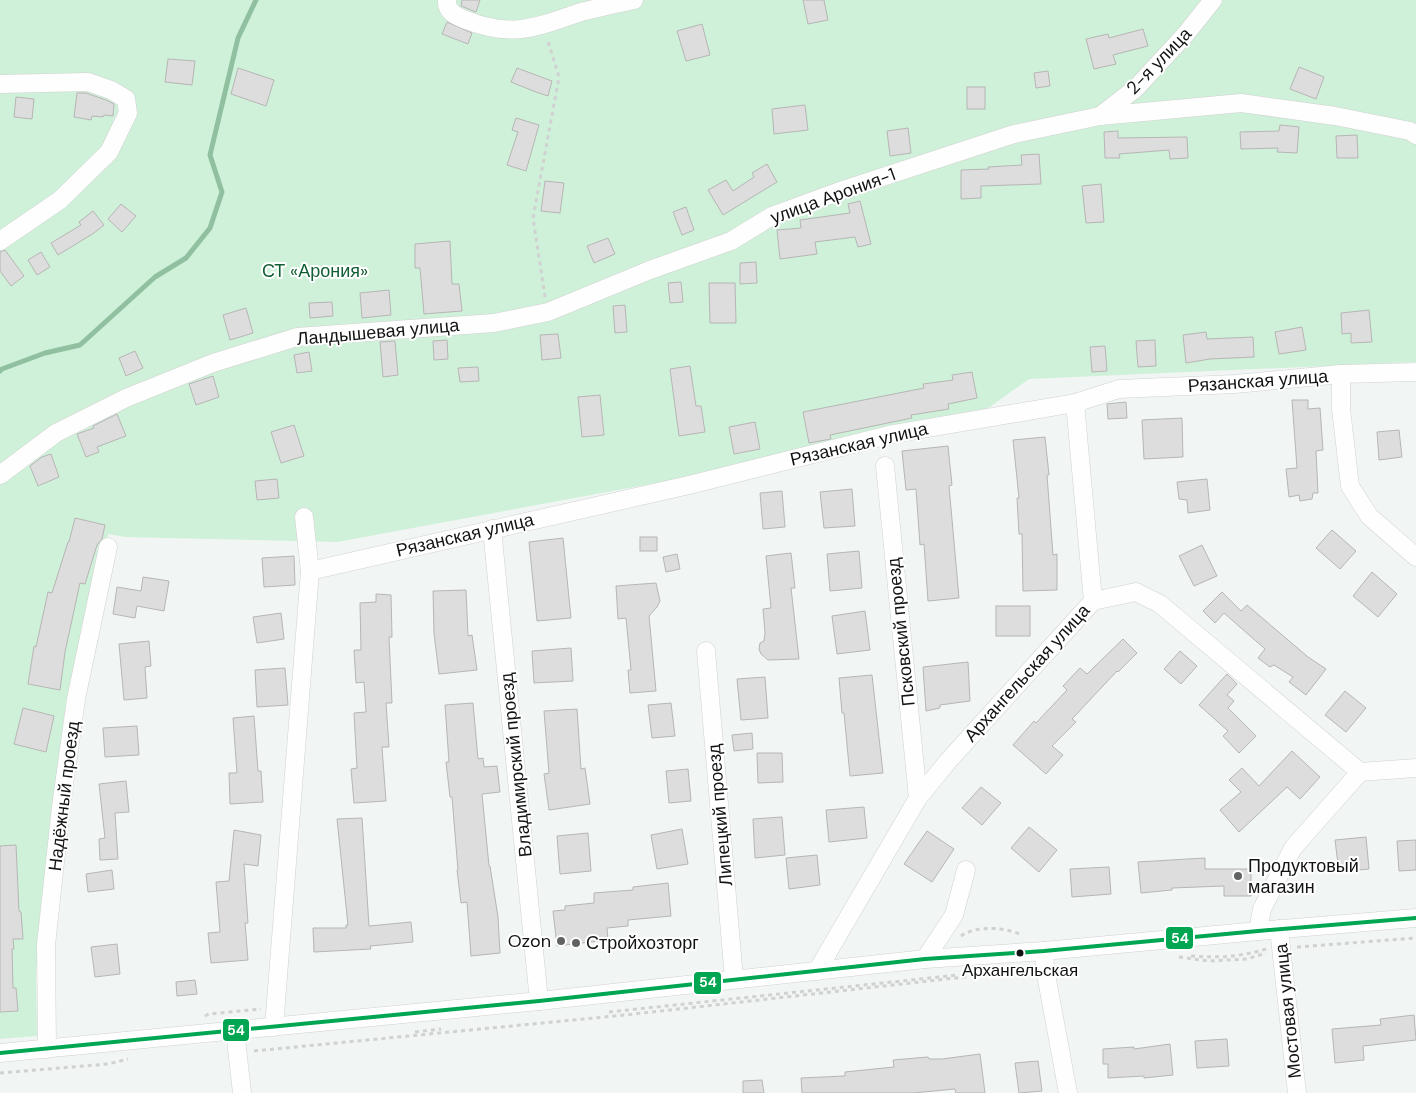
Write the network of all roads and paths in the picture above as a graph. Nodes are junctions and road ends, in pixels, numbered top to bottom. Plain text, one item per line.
1 (447, 0) edge
2 (634, 0) edge
3 (1213, 0) edge
4 (576, 6) edge
5 (543, 26) junction
6 (0, 84) edge
7 (1100, 116) junction
8 (1416, 135) edge
9 (0, 241) edge
10 (548, 312) junction
11 (1416, 372) edge
12 (1341, 374) junction
13 (1075, 403) junction
14 (884, 466) dead end
15 (0, 475) edge
16 (304, 517) dead end
17 (492, 529) junction
18 (108, 547) dead end
19 (1416, 557) edge
20 (310, 570) junction
21 (1093, 601) junction
22 (706, 651) dead end
23 (1416, 768) edge
24 (1360, 772) junction
25 (918, 798) junction
26 (966, 870) dead end
27 (1416, 918) edge
28 (1279, 929) junction
29 (1258, 930) junction
30 (1416, 938) edge
31 (1281, 948) junction
32 (1044, 951) junction
33 (1171, 958) dead end
34 (925, 959) junction
35 (1045, 969) junction
36 (817, 970) junction
37 (734, 980) junction
38 (539, 1001) junction
39 (274, 1027) junction
40 (235, 1030) junction
41 (47, 1049) junction
42 (238, 1052) junction
43 (0, 1053) edge
44 (242, 1093) edge
45 (1068, 1093) edge
46 (1297, 1093) edge

1 - 5 street
2 - 4 street
3 - 7 street, 2-я улица
4 - 5 street
5 - 10 path
6 - 9 street
7 - 8 street
7 - 10 street, улица Арония-1
10 - 15 street, Ландышевая улица
11 - 12 street, Рязанская улица
12 - 13 street, Рязанская улица
12 - 19 street
13 - 17 street, Рязанская улица
13 - 21 street
14 - 25 street, Псковский проезд
16 - 20 street
17 - 20 street, Рязанская улица
17 - 38 street, Владимирский проезд
18 - 41 street, Надёжный проезд
20 - 39 street
21 - 24 street, Архангельская улица
21 - 25 street, Архангельская улица
22 - 37 street, Липецкий проезд
23 - 24 street
24 - 29 street
25 - 36 street, Архангельская улица
26 - 34 street
27 - 28 street
28 - 29 street
28 - 31 street, Мостовая улица
29 - 32 street
30 - 31 path
31 - 33 path
31 - 46 street, Мостовая улица
32 - 34 street
32 - 35 street
34 - 36 street
35 - 42 path
35 - 45 street
36 - 37 street
37 - 38 street
38 - 39 street
39 - 40 street
40 - 41 street
40 - 42 street
41 - 43 street
42 - 44 street

